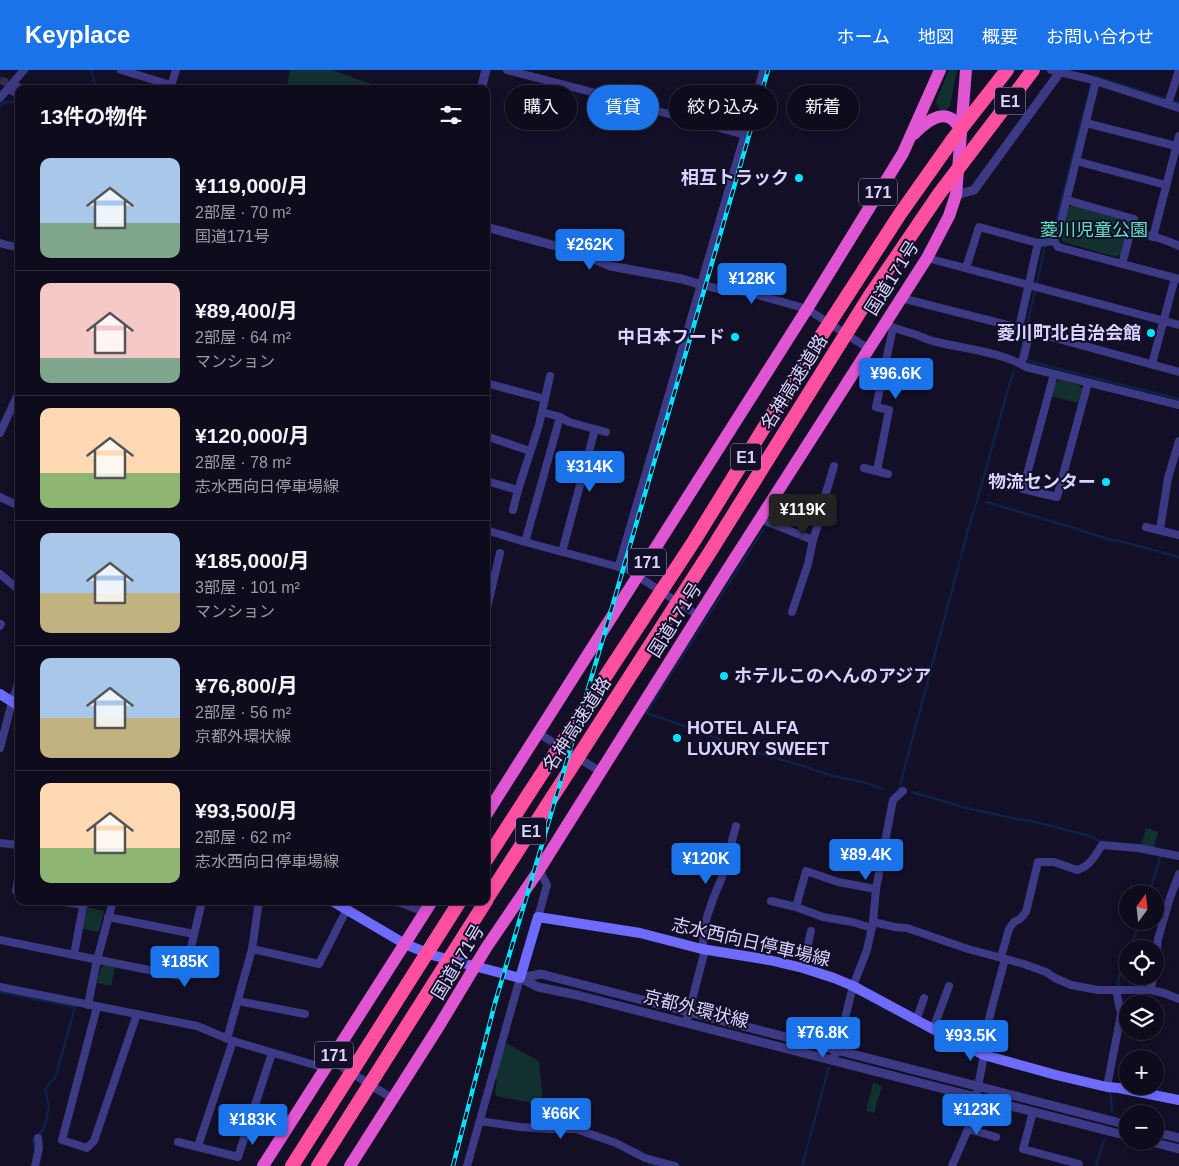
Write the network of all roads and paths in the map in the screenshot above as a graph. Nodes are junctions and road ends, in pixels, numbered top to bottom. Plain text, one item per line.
1 (24, 70) edge
2 (121, 70) edge
3 (176, 70) edge
4 (486, 70) edge
5 (508, 70) edge
6 (764, 70) edge
7 (940, 70) edge
8 (966, 70) edge
9 (1007, 70) edge
10 (1033, 70) edge
11 (1179, 70) edge
12 (1058, 71) edge
13 (1093, 80) junction
14 (165, 85) edge
15 (172, 85) edge
16 (482, 85) edge
17 (8, 90) junction
18 (15, 90) edge
19 (0, 98) edge
20 (1168, 104) junction
21 (1179, 108) edge
22 (1086, 123) junction
23 (961, 128) junction
24 (745, 136) junction
25 (1179, 136) edge
26 (909, 140) junction
27 (1176, 146) junction
28 (1076, 161) junction
29 (1166, 185) junction
30 (956, 195) junction
31 (1067, 200) junction
32 (490, 228) edge
33 (1130, 231) junction
34 (1153, 237) junction
35 (1046, 242) junction
36 (0, 244) edge
37 (1179, 246) edge
38 (15, 247) edge
39 (926, 258) junction
40 (1122, 264) junction
41 (966, 268) junction
42 (1177, 279) edge
43 (702, 285) junction
44 (1033, 286) junction
45 (901, 298) junction
46 (807, 309) junction
47 (1164, 321) junction
48 (1179, 325) edge
49 (889, 326) junction
50 (1025, 330) junction
51 (870, 349) junction
52 (1022, 360) junction
53 (1152, 364) junction
54 (1179, 372) edge
55 (1054, 374) junction
56 (550, 376) dead end
57 (1088, 383) junction
58 (490, 384) edge
59 (545, 399) junction
60 (15, 401) edge
61 (1179, 405) edge
62 (542, 412) junction
63 (560, 417) junction
64 (595, 429) junction
65 (606, 432) dead end
66 (0, 433) edge
67 (490, 437) edge
68 (1179, 441) edge
69 (530, 451) junction
70 (834, 466) dead end
71 (864, 468) dead end
72 (877, 471) junction
73 (888, 474) dead end
74 (490, 481) edge
75 (518, 490) junction
76 (0, 498) edge
77 (15, 504) edge
78 (513, 510) dead end
79 (760, 519) junction
80 (1146, 527) dead end
81 (1160, 530) junction
82 (490, 531) edge
83 (1179, 535) edge
84 (813, 540) junction
85 (525, 542) junction
86 (500, 552) dead end
87 (562, 552) junction
88 (619, 567) junction
89 (490, 571) edge
90 (495, 572) junction
91 (0, 574) edge
92 (639, 575) junction
93 (15, 587) edge
94 (490, 594) edge
95 (792, 612) dead end
96 (699, 616) junction
97 (0, 694) edge
98 (15, 704) edge
99 (538, 733) junction
100 (0, 748) edge
101 (600, 772) junction
102 (902, 791) dead end
103 (490, 809) edge
104 (736, 826) dead end
105 (0, 843) edge
106 (15, 845) edge
107 (490, 854) edge
108 (1179, 856) edge
109 (538, 870) junction
110 (1179, 874) edge
111 (876, 889) junction
112 (490, 895) edge
113 (771, 901) dead end
114 (84, 905) edge
115 (112, 905) edge
116 (201, 905) edge
117 (258, 905) edge
118 (338, 905) edge
119 (457, 905) edge
120 (483, 905) edge
121 (428, 907) edge
122 (796, 907) junction
123 (346, 910) junction
124 (108, 916) junction
125 (538, 917) junction
126 (873, 925) junction
127 (811, 931) dead end
128 (194, 934) junction
129 (0, 940) edge
130 (1158, 940) edge
131 (405, 944) junction
132 (252, 949) junction
133 (703, 950) junction
134 (74, 955) junction
135 (1003, 958) junction
136 (97, 960) junction
137 (474, 966) junction
138 (803, 968) junction
139 (520, 978) junction
140 (1151, 985) edge
141 (853, 986) junction
142 (949, 986) dead end
143 (0, 987) edge
144 (1118, 990) junction
145 (1150, 990) junction
146 (924, 998) dead end
147 (1179, 999) edge
148 (238, 1001) junction
149 (88, 1005) junction
150 (96, 1007) junction
151 (689, 1012) junction
152 (137, 1014) junction
153 (305, 1014) dead end
154 (915, 1020) junction
155 (686, 1022) junction
156 (933, 1029) junction
157 (230, 1040) junction
158 (837, 1051) junction
159 (272, 1053) junction
160 (984, 1055) junction
161 (830, 1060) junction
162 (328, 1064) junction
163 (978, 1087) junction
164 (1109, 1087) junction
165 (975, 1097) junction
166 (393, 1099) junction
167 (1179, 1100) edge
168 (1033, 1112) junction
169 (480, 1121) junction
170 (1119, 1123) edge
171 (968, 1129) junction
172 (1119, 1134) edge
173 (1164, 1134) edge
174 (996, 1137) dead end
175 (38, 1138) dead end
176 (1179, 1138) edge
177 (178, 1142) dead end
178 (1164, 1145) edge
179 (198, 1146) junction
180 (1179, 1149) edge
181 (645, 1158) junction
182 (1054, 1162) edge
183 (1079, 1164) dead end
184 (35, 1166) edge
185 (263, 1166) edge
186 (292, 1166) edge
187 (318, 1166) edge
188 (350, 1166) edge
189 (467, 1166) edge
190 (642, 1166) edge
191 (676, 1166) edge
192 (952, 1166) edge

1 - 17 street
2 - 14 street
3 - 15 street
4 - 16 street
5 - 24 street
6 - 24 street
7 - 26 highway, 171
8 - 23 highway, 国道171号
9 - 107 highway, 名神高速道路 / E1
10 - 112 highway, 名神高速道路 / E1
11 - 20 street
12 - 13 street
12 - 30 street
13 - 20 street
13 - 22 street
17 - 18 street
17 - 19 street
20 - 21 street
22 - 27 street
22 - 28 street
23 - 26 highway
23 - 30 highway, 国道171号
24 - 43 street
25 - 27 street
26 - 46 highway, 171
27 - 29 street
28 - 29 street
28 - 31 street
29 - 34 street
30 - 39 highway, 国道171号
31 - 33 street
31 - 35 street
32 - 43 street
33 - 34 street
33 - 40 street
34 - 37 street
35 - 40 street
35 - 41 street
35 - 44 street
36 - 38 street
39 - 41 street
39 - 45 highway, 国道171号
40 - 42 street
41 - 44 street
42 - 47 street
43 - 46 street
43 - 88 street
44 - 47 street
44 - 50 street
45 - 49 highway, 国道171号
45 - 50 street
46 - 51 street
46 - 92 highway, 171
47 - 48 street
47 - 53 street
49 - 51 highway, 国道171号
49 - 52 street
49 - 72 street
50 - 52 street
50 - 53 street
51 - 79 highway, 国道171号
52 - 55 street
53 - 54 street
55 - 57 street
55 - 57 street
56 - 59 street
57 - 61 street
58 - 59 street
59 - 62 street
60 - 66 street
62 - 63 street
62 - 69 street
63 - 64 street
63 - 85 street
64 - 65 street
64 - 87 street
67 - 69 street
68 - 81 street
69 - 75 street
70 - 84 street
71 - 72 street
72 - 73 street
74 - 75 street
75 - 78 street
76 - 77 street
79 - 84 street
79 - 96 highway, 国道171号
80 - 81 street
81 - 83 street
82 - 85 street
84 - 95 street
85 - 87 street
86 - 90 street
87 - 88 street
88 - 92 street
89 - 90 street
90 - 94 street
91 - 93 street
92 - 96 street
92 - 99 highway, 171
96 - 101 highway, 国道171号
97 - 98 main road
98 - 100 street
99 - 101 street
99 - 103 highway, 171
101 - 109 highway, 国道171号
102 - 111 street
104 - 133 street
105 - 106 street
108 - 135 street
109 - 125 street
109 - 137 highway, 国道171号
110 - 130 street
111 - 122 street
111 - 126 street
113 - 122 street
114 - 134 street
115 - 124 street
116 - 128 street
117 - 132 street
118 - 123 main road, 京都外環状線
119 - 186 highway
120 - 187 highway, 名神高速道路 / E1
121 - 131 highway, 171
122 - 126 street
123 - 131 main road, 京都外環状線
123 - 132 street
124 - 128 street
124 - 136 street
125 - 133 main road, 志水西向日停車場線
125 - 139 main road
126 - 135 street
126 - 141 street
127 - 138 street
128 - 136 street
129 - 134 street
131 - 137 main road, 京都外環状線
131 - 162 highway, 171
132 - 148 street
133 - 138 main road, 志水西向日停車場線
133 - 151 street
134 - 136 street
135 - 144 street
135 - 160 street
136 - 149 street
137 - 139 main road, 京都外環状線
137 - 166 highway, 国道171号
138 - 141 main road, 志水西向日停車場線
139 - 151 street, 京都外環状線
139 - 155 street, 京都外環状線
139 - 169 street
140 - 145 street
141 - 154 main road, 志水西向日停車場線
141 - 158 street
142 - 156 street
143 - 149 street
144 - 145 street
144 - 164 street
145 - 147 street
146 - 154 street
148 - 153 street
148 - 157 street
149 - 150 street
150 - 152 street
150 - 152 street
151 - 155 street
151 - 158 street, 京都外環状線
152 - 157 street
154 - 156 main road, 志水西向日停車場線
155 - 161 street, 京都外環状線
156 - 160 main road, 志水西向日停車場線
157 - 159 street
157 - 179 street
158 - 161 street
158 - 163 street, 京都外環状線
159 - 162 street
159 - 179 street
160 - 163 street
160 - 164 main road, 志水西向日停車場線
161 - 165 street, 京都外環状線
162 - 166 street
162 - 185 highway, 171
163 - 165 street
163 - 170 street, 京都外環状線
164 - 167 main road, 志水西向日停車場線
165 - 168 street, 京都外環状線
165 - 171 street
166 - 188 highway, 国道171号
168 - 172 street, 京都外環状線
168 - 182 street
169 - 181 street
169 - 189 street
171 - 174 street
171 - 192 street
173 - 176 street
175 - 184 street
177 - 179 street
178 - 180 street
181 - 190 street
181 - 191 street
182 - 183 street

